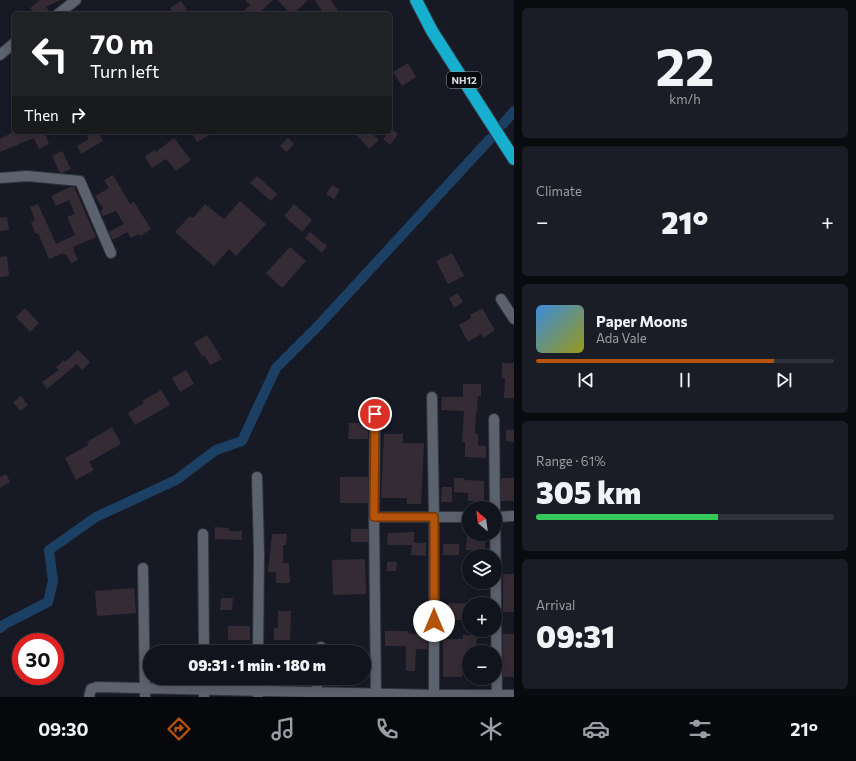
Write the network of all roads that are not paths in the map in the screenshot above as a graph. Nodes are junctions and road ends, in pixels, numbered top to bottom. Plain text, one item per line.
1 (76, 0) edge
2 (416, 0) edge
3 (61, 12) edge
4 (12, 45) edge
5 (0, 55) edge
6 (514, 160) edge
7 (0, 178) edge
8 (110, 253) dead end
9 (501, 299) dead end
10 (514, 319) edge
11 (432, 397) dead end
12 (375, 414) dead end
13 (494, 419) dead end
14 (258, 477) dead end
15 (495, 501) edge
16 (514, 516) edge
17 (374, 517) junction
18 (434, 517) junction
19 (462, 517) edge
20 (502, 517) edge
21 (203, 534) dead end
22 (495, 541) edge
23 (143, 568) dead end
24 (204, 645) edge
25 (258, 645) edge
26 (317, 685) edge
27 (145, 693) edge
28 (316, 693) junction
29 (204, 694) edge
30 (258, 694) edge
31 (514, 695) edge
32 (376, 696) edge
33 (434, 696) edge
34 (497, 696) edge
35 (89, 697) edge

1 - 3 street
2 - 6 highway, NH12
4 - 5 street
7 - 8 street
9 - 10 street
11 - 18 street
12 - 17 street
13 - 15 street
14 - 25 street
16 - 20 street
17 - 18 street
17 - 32 street
18 - 19 street
18 - 33 street
21 - 24 street
22 - 34 street
23 - 27 street
26 - 28 street
27 - 29 street
27 - 35 street
28 - 30 street
28 - 32 street
29 - 30 street
31 - 34 street
32 - 33 street
33 - 34 street

